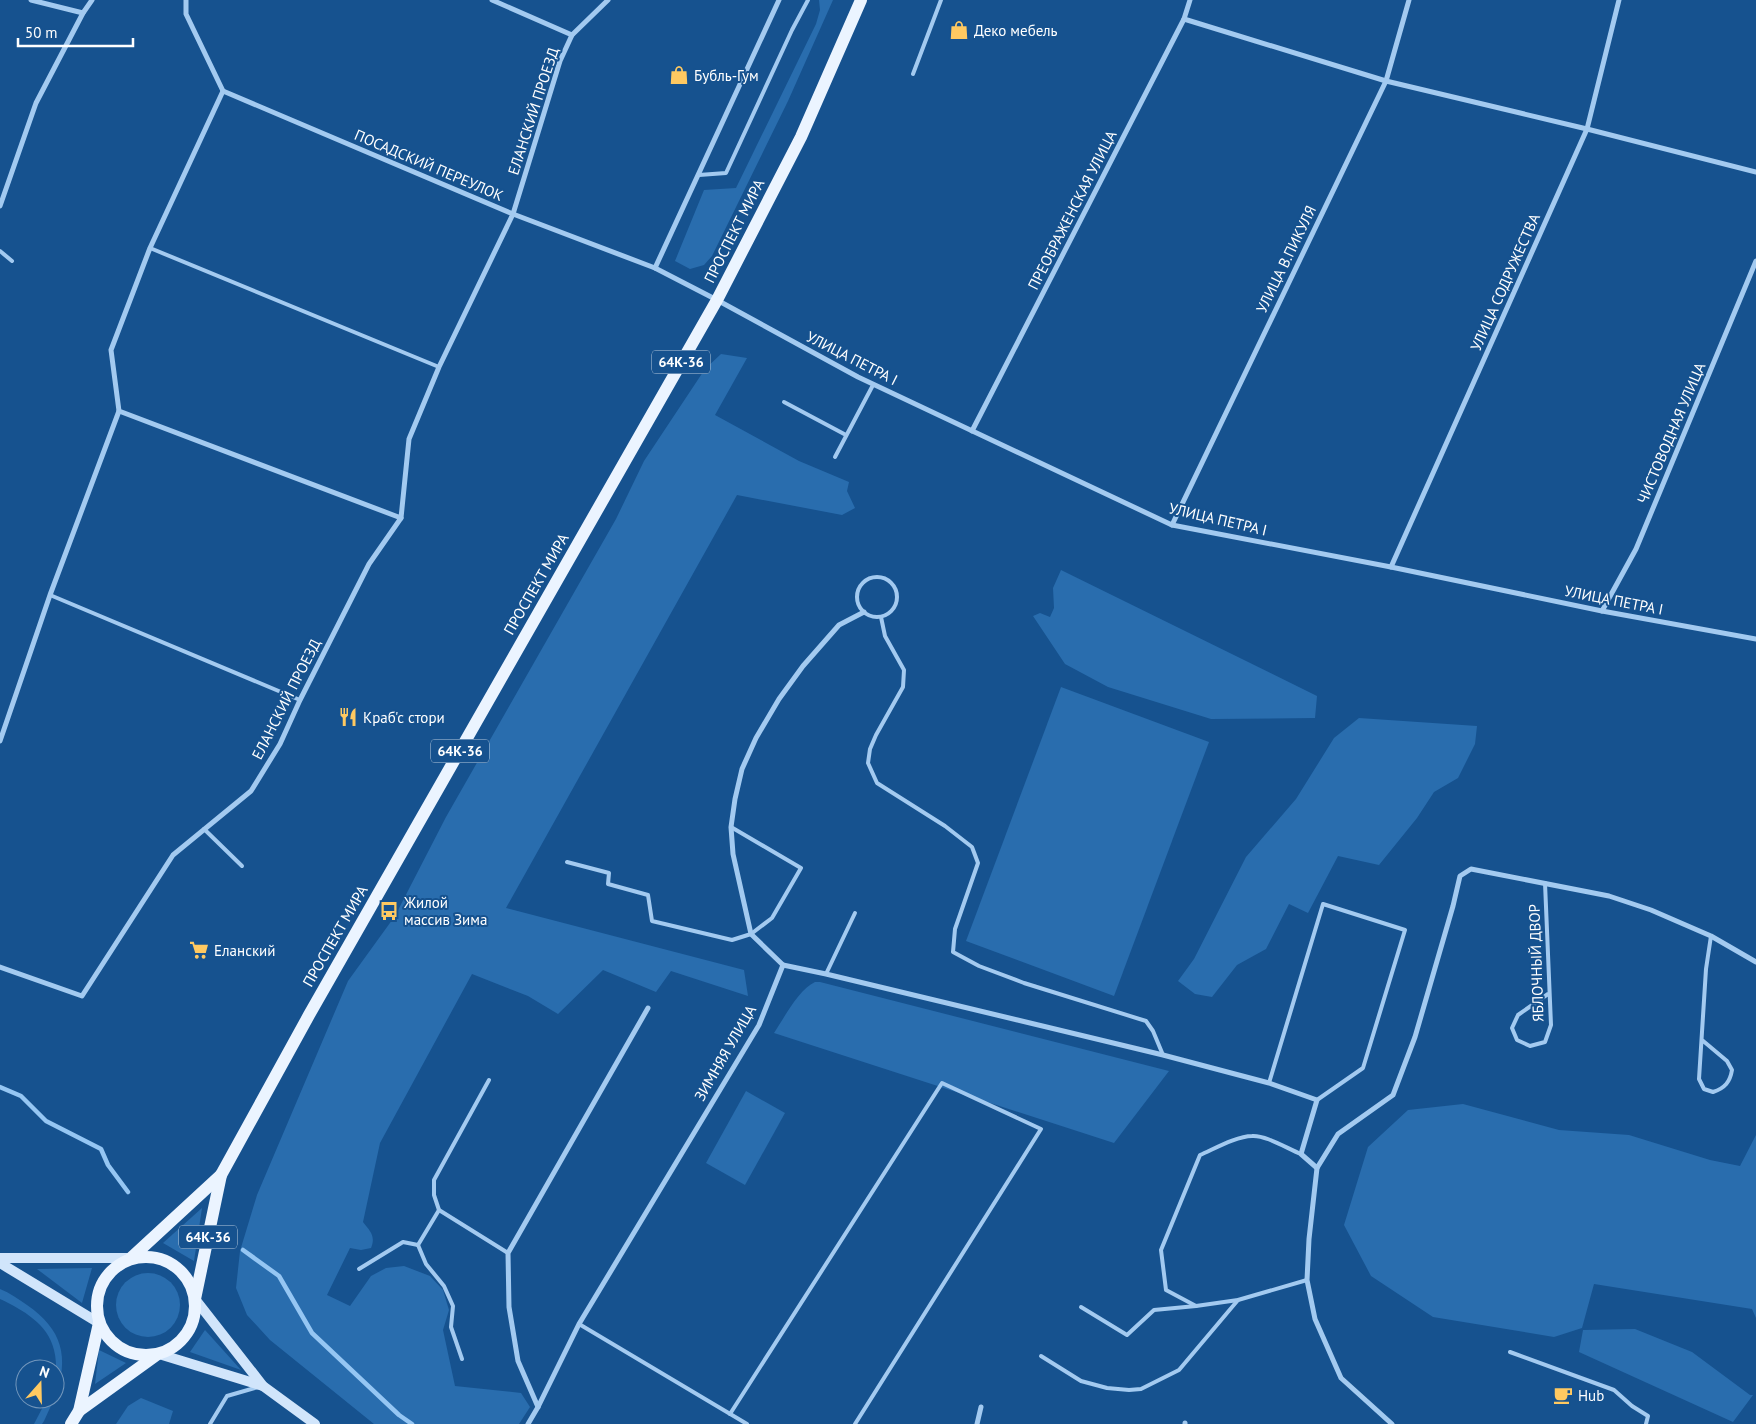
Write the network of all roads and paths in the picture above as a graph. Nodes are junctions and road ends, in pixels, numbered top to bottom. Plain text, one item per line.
1 (31, 0) edge
2 (92, 0) edge
3 (186, 0) edge
4 (492, 0) edge
5 (608, 0) edge
6 (778, 0) edge
7 (808, 0) edge
8 (861, 0) edge
9 (941, 0) edge
10 (1190, 0) edge
11 (1409, 0) edge
12 (1619, 0) edge
13 (83, 13) junction
14 (1184, 19) junction
15 (572, 35) junction
16 (913, 74) dead end
17 (1386, 81) junction
18 (223, 91) junction
19 (1587, 129) junction
20 (1756, 172) edge
21 (699, 175) junction
22 (0, 206) edge
23 (513, 214) junction
24 (150, 248) junction
25 (0, 251) edge
26 (12, 261) dead end
27 (1756, 261) edge
28 (655, 268) junction
29 (717, 300) junction
30 (439, 367) junction
31 (874, 385) junction
32 (784, 402) dead end
33 (119, 411) junction
34 (972, 431) junction
35 (846, 435) junction
36 (835, 457) dead end
37 (401, 518) junction
38 (1172, 524) junction
39 (1391, 566) junction
40 (50, 594) junction
41 (1602, 611) junction
42 (864, 612) junction
43 (882, 617) junction
44 (1756, 639) edge
45 (300, 700) junction
46 (0, 741) edge
47 (731, 828) junction
48 (204, 829) junction
49 (568, 862) dead end
50 (242, 866) dead end
51 (1545, 883) junction
52 (855, 913) dead end
53 (751, 934) junction
54 (1711, 936) junction
55 (1756, 962) edge
56 (783, 965) junction
57 (0, 967) edge
58 (826, 974) junction
59 (1548, 994) junction
60 (648, 1008) dead end
61 (1702, 1040) junction
62 (1163, 1055) junction
63 (490, 1080) dead end
64 (1269, 1083) junction
65 (1317, 1100) junction
66 (1301, 1154) junction
67 (1317, 1168) junction
68 (221, 1175) junction
69 (440, 1210) junction
70 (418, 1245) junction
71 (508, 1253) junction
72 (0, 1258) edge
73 (130, 1258) junction
74 (0, 1263) edge
75 (359, 1269) dead end
76 (1307, 1280) junction
77 (195, 1299) junction
78 (1238, 1300) junction
79 (1196, 1306) junction
80 (1081, 1307) dead end
81 (99, 1323) junction
82 (579, 1324) junction
83 (1510, 1352) dead end
84 (159, 1354) junction
85 (1041, 1356) dead end
86 (462, 1359) dead end
87 (263, 1386) junction
88 (538, 1407) junction
89 (981, 1407) dead end
90 (79, 1411) junction
91 (730, 1414) junction
92 (528, 1423) edge
93 (71, 1424) edge
94 (210, 1424) edge
95 (315, 1424) edge
96 (536, 1424) edge
97 (747, 1424) edge
98 (855, 1424) edge
99 (977, 1424) edge
100 (1392, 1424) edge
101 (1646, 1424) edge

1 - 13 street
2 - 13 street
3 - 18 street
4 - 15 street
5 - 15 street, ЕЛАНСКИЙ ПРОЕЗД
6 - 21 street
7 - 21 lane
8 - 29 main road, ПРОСПЕКТ МИРА
9 - 16 lane
10 - 14 street, ПРЕОБРАЖЕНСКАЯ УЛИЦА
11 - 17 street, УЛИЦА В.ПИКУЛЯ
12 - 19 street, УЛИЦА СОДРУЖЕСТВА
13 - 22 street
14 - 17 street
14 - 34 street, ПРЕОБРАЖЕНСКАЯ УЛИЦА
15 - 23 street, ЕЛАНСКИЙ ПРОЕЗД
17 - 19 street
17 - 38 street, УЛИЦА В.ПИКУЛЯ
18 - 23 street, ПОСАДСКИЙ ПЕРЕУЛОК
18 - 24 street
19 - 20 street
19 - 39 street, УЛИЦА СОДРУЖЕСТВА
21 - 28 street
23 - 28 street, ПОСАДСКИЙ ПЕРЕУЛОК
23 - 30 street, ЕЛАНСКИЙ ПРОЕЗД
24 - 30 lane
24 - 33 street
25 - 26 lane
27 - 41 street, ЧИСТОВОДНАЯ УЛИЦА
28 - 29 street, ПОСАДСКИЙ ПЕРЕУЛОК
29 - 31 street, УЛИЦА ПЕТРА I
29 - 68 main road, ПРОСПЕКТ МИРА / 64К-36
30 - 37 street, ЕЛАНСКИЙ ПРОЕЗД
31 - 34 street, УЛИЦА ПЕТРА I
31 - 35 lane
32 - 35 lane
33 - 37 street
33 - 40 street
34 - 38 street, УЛИЦА ПЕТРА I
35 - 36 lane
37 - 45 street, ЕЛАНСКИЙ ПРОЕЗД
38 - 39 street, УЛИЦА ПЕТРА I
39 - 41 street, УЛИЦА ПЕТРА I
40 - 45 lane
40 - 46 street
41 - 44 street, УЛИЦА ПЕТРА I
42 - 43 lane
42 - 43 lane
42 - 47 street
43 - 62 lane
45 - 48 street, ЕЛАНСКИЙ ПРОЕЗД
47 - 53 street
47 - 53 lane
48 - 50 lane
48 - 57 street, ЕЛАНСКИЙ ПРОЕЗД
49 - 53 lane
51 - 54 street
51 - 59 lane, ЯБЛОЧНЫЙ ДВОР
51 - 67 street
52 - 58 lane
53 - 56 street
54 - 55 street
54 - 61 lane
56 - 58 street
56 - 82 street, ЗИМНЯЯ УЛИЦА
58 - 62 street
59 - 59 lane, ЯБЛОЧНЫЙ ДВОР
60 - 71 street
61 - 61 lane
62 - 64 street
63 - 69 lane
64 - 65 street
64 - 65 lane
65 - 66 street
66 - 67 street
66 - 79 lane
67 - 76 street
68 - 73 main road, ПРОСПЕКТ МИРА / 64К-36
68 - 77 main road, ПРОСПЕКТ МИРА / 64К-36
69 - 70 lane
69 - 71 lane
70 - 75 lane
70 - 86 lane
71 - 88 street
72 - 73 street
73 - 77 main road, 64К-36
73 - 81 main road, 64К-36
74 - 81 street
76 - 78 lane
76 - 100 street
77 - 84 main road, 64К-36
77 - 87 street
78 - 79 lane
78 - 85 lane
79 - 80 lane
81 - 84 main road, 64К-36
81 - 90 main road, 64К-36
82 - 88 street, ЗИМНЯЯ УЛИЦА
82 - 91 lane
83 - 101 lane
84 - 87 street
84 - 90 main road, 64К-36
87 - 94 lane
87 - 95 street
88 - 92 street, ЗИМНЯЯ УЛИЦА
89 - 99 street
90 - 93 main road, 64К-36
91 - 97 lane
91 - 98 lane
92 - 96 lane

